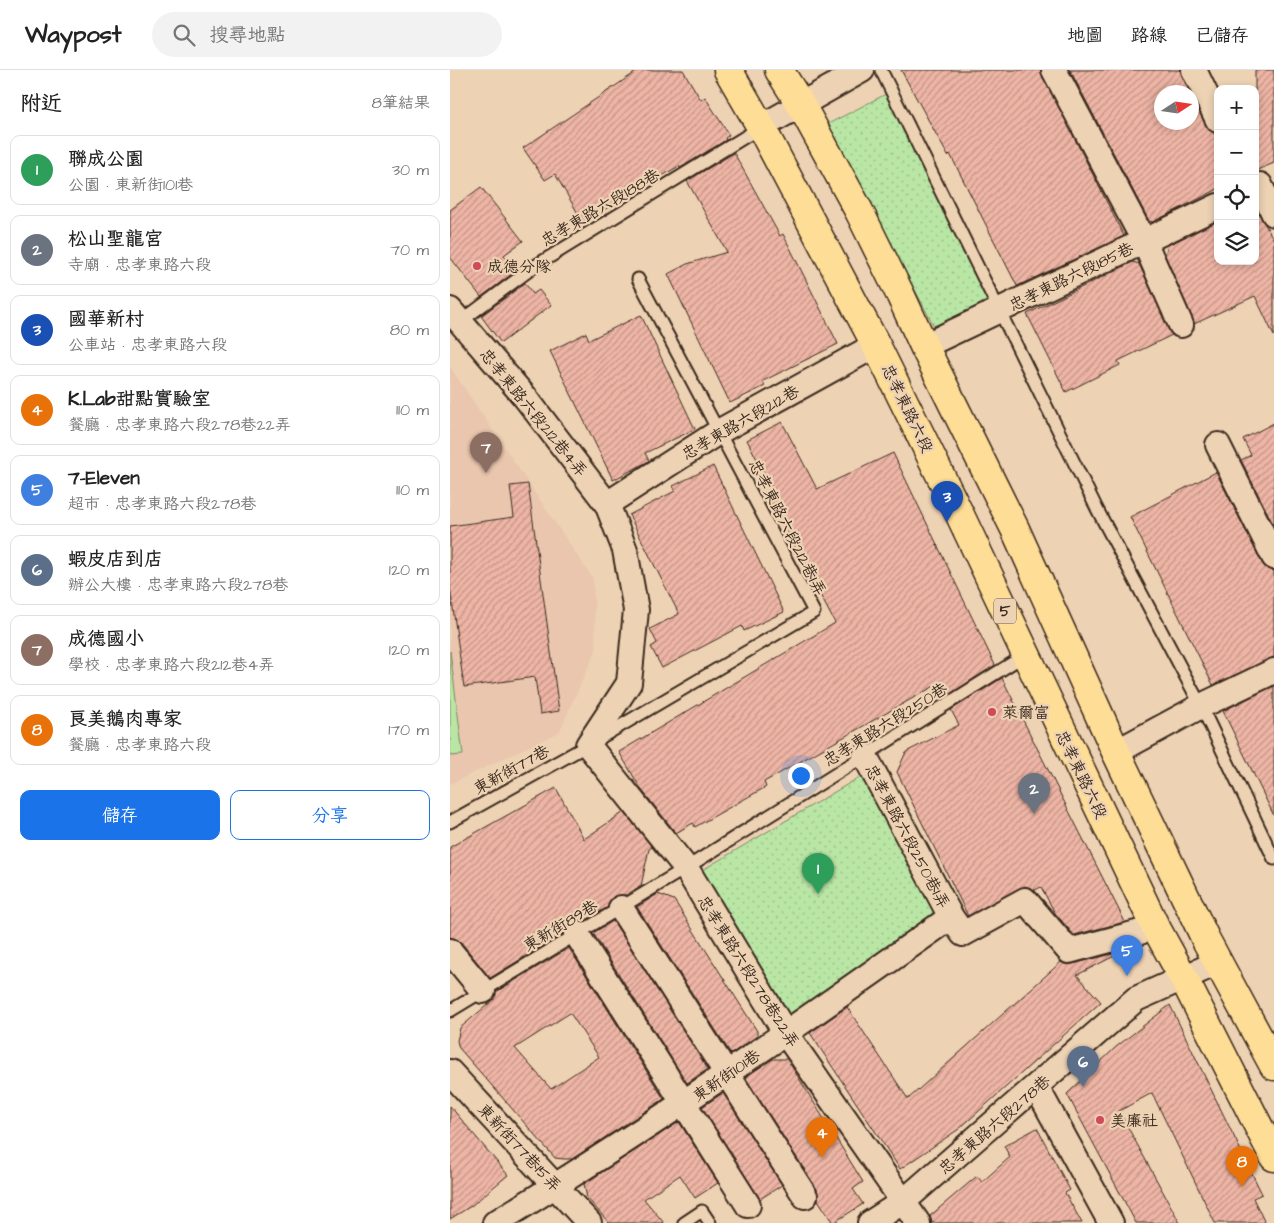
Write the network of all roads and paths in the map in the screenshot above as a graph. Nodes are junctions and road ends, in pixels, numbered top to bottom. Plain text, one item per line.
1 (728, 70) edge
2 (779, 70) edge
3 (862, 70) edge
4 (881, 70) edge
5 (1054, 70) edge
6 (1194, 70) edge
7 (801, 105) junction
8 (1214, 112) edge
9 (762, 127) junction
10 (1263, 184) edge
11 (1214, 208) edge
12 (1274, 214) edge
13 (1144, 241) junction
14 (638, 279) dead end
15 (999, 310) junction
16 (455, 316) edge
17 (1181, 325) dead end
18 (876, 345) junction
19 (924, 346) junction
20 (720, 431) junction
21 (1218, 445) dead end
22 (607, 504) junction
23 (1274, 557) edge
24 (1025, 655) junction
25 (1274, 671) edge
26 (1201, 706) junction
27 (588, 745) junction
28 (1116, 752) junction
29 (865, 756) junction
30 (450, 822) edge
31 (1274, 859) edge
32 (686, 868) junction
33 (621, 908) junction
34 (951, 917) junction
35 (1154, 924) junction
36 (576, 933) junction
37 (450, 951) edge
38 (1219, 962) junction
39 (1184, 979) junction
40 (483, 991) junction
41 (450, 1011) edge
42 (786, 1034) junction
43 (1274, 1066) edge
44 (450, 1072) edge
45 (728, 1074) junction
46 (1037, 1088) junction
47 (686, 1103) junction
48 (1274, 1156) edge
49 (557, 1185) junction
50 (805, 1196) dead end
51 (904, 1201) junction
52 (748, 1205) dead end
53 (495, 1223) edge
54 (589, 1223) edge
55 (684, 1223) edge
56 (710, 1223) edge
57 (870, 1223) edge
58 (918, 1223) edge
59 (1111, 1223) edge

1 - 9 main road, 忠孝東路六段 / 5
2 - 7 main road
3 - 7 street
4 - 15 lane
5 - 13 street
6 - 8 street
7 - 9 street
7 - 19 main road
9 - 16 lane, 忠孝東路六段188巷
9 - 18 main road, 忠孝東路六段 / 5
10 - 12 street
11 - 13 street, 忠孝東路六段185巷
13 - 15 street, 忠孝東路六段185巷
13 - 17 street
14 - 20 lane, 忠孝東路六段212巷1弄
15 - 19 street, 忠孝東路六段185巷
15 - 26 lane
16 - 22 street, 忠孝東路六段212巷4弄
18 - 20 street, 忠孝東路六段212巷
18 - 24 main road, 忠孝東路六段 / 5
19 - 28 main road
20 - 22 street, 忠孝東路六段212巷
20 - 27 lane, 忠孝東路六段212巷1弄
21 - 23 street
22 - 27 street, 忠孝東路六段212巷4弄
24 - 29 lane, 忠孝東路六段250巷
24 - 35 main road, 忠孝東路六段 / 5
25 - 26 street
26 - 28 street
26 - 31 lane
27 - 30 lane, 東新街77巷
27 - 32 street, 忠孝東路六段278巷22弄
28 - 38 main road
29 - 32 lane, 忠孝東路六段250巷
29 - 34 street, 忠孝東路六段250巷1弄
32 - 33 lane, 東新街89巷
32 - 42 street, 忠孝東路六段278巷22弄
33 - 36 lane, 東新街89巷
33 - 45 street
34 - 35 street, 忠孝東路六段250巷1弄
34 - 42 street, 東新街101巷
35 - 39 main road, 忠孝東路六段 / 5
36 - 40 lane, 東新街89巷
36 - 47 street
37 - 40 street
38 - 39 street, 忠孝東路六段278巷
38 - 43 main road
39 - 46 street, 忠孝東路六段278巷
39 - 48 main road, 忠孝東路六段 / 5
40 - 41 lane, 東新街89巷
42 - 45 street, 東新街101巷
42 - 51 street, 忠孝東路六段278巷22弄
44 - 49 street, 東新街77巷15弄
45 - 47 street, 東新街101巷
45 - 50 street
46 - 51 street, 忠孝東路六段278巷
46 - 59 street
47 - 49 street, 東新街101巷
47 - 52 street
49 - 53 street, 東新街101巷
49 - 54 street, 東新街77巷15弄
51 - 57 street, 忠孝東路六段278巷
51 - 58 street, 忠孝東路六段278巷22弄
55 - 56 lane

